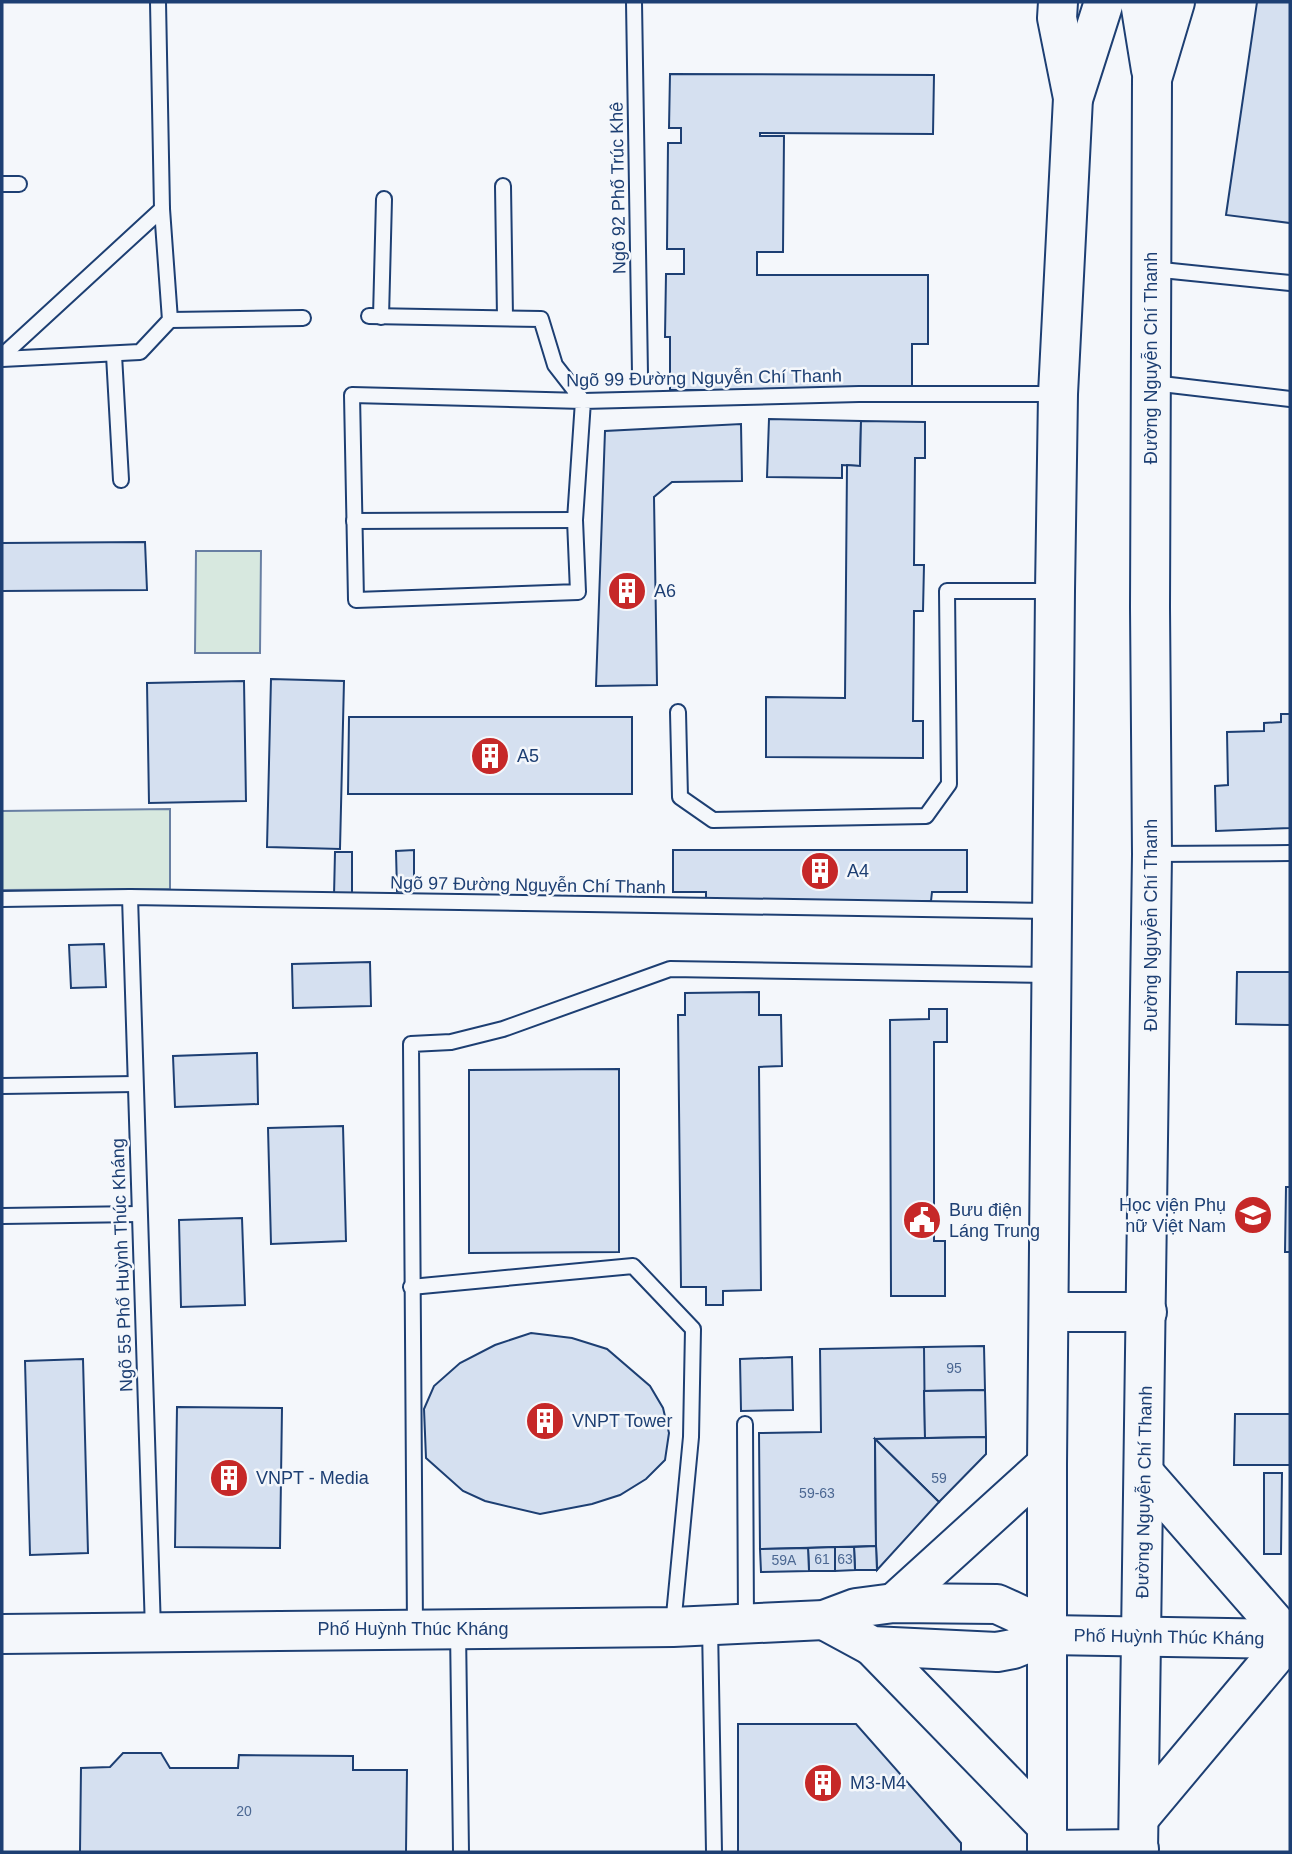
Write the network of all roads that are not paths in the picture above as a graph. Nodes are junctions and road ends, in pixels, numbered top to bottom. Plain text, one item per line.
1 (158, 2) edge
2 (634, 2) edge
3 (1058, 2) edge
4 (1104, 2) edge
5 (1140, 2) edge
6 (1175, 2) edge
7 (1153, 79) junction
8 (1073, 98) junction
9 (2, 184) edge
10 (19, 184) dead end
11 (503, 186) dead end
12 (384, 200) dead end
13 (162, 209) junction
14 (1150, 269) junction
15 (1290, 283) edge
16 (505, 317) junction
17 (303, 318) dead end
18 (170, 320) junction
19 (114, 355) junction
20 (2, 358) edge
21 (640, 373) dead end
22 (1152, 383) junction
23 (1058, 394) junction
24 (1290, 400) edge
25 (583, 401) junction
26 (121, 480) dead end
27 (575, 520) junction
28 (354, 521) junction
29 (1055, 591) junction
30 (678, 712) dead end
31 (1290, 853) edge
32 (1152, 854) junction
33 (130, 897) junction
34 (2, 899) edge
35 (1054, 911) junction
36 (1051, 975) junction
37 (135, 1084) junction
38 (2, 1086) edge
39 (139, 1214) junction
40 (2, 1216) edge
41 (411, 1287) junction
42 (1049, 1312) junction
43 (1147, 1312) junction
44 (745, 1424) dead end
45 (1047, 1464) junction
46 (1144, 1473) junction
47 (894, 1603) junction
48 (824, 1620) junction
49 (710, 1625) junction
50 (415, 1628) junction
51 (458, 1629) junction
52 (153, 1632) junction
53 (2, 1634) edge
54 (1048, 1636) junction
55 (1142, 1636) junction
56 (1290, 1639) edge
57 (872, 1646) junction
58 (1139, 1840) edge
59 (1047, 1843) edge
60 (461, 1852) edge
61 (714, 1852) edge

1 - 13 lane
2 - 21 lane, Ngõ 92 Phố Trúc Khê
3 - 8 main road
4 - 8 main road
5 - 7 main road
6 - 7 main road, Đường Nguyễn Chí Thanh
7 - 14 main road, Đường Nguyễn Chí Thanh
8 - 23 main road
9 - 10 lane
11 - 16 lane
12 - 16 lane
13 - 18 lane
13 - 20 lane
14 - 15 lane
14 - 22 main road, Đường Nguyễn Chí Thanh
16 - 25 lane
17 - 18 lane
18 - 19 lane
19 - 20 lane
19 - 26 lane
22 - 24 lane
22 - 32 main road, Đường Nguyễn Chí Thanh
23 - 25 lane, Ngõ 99 Đường Nguyễn Chí Thanh
23 - 29 main road
25 - 27 lane
25 - 28 lane, Ngõ 99 Đường Nguyễn Chí Thanh
27 - 28 lane
27 - 28 lane
29 - 30 lane
29 - 35 main road
31 - 32 lane
32 - 43 main road, Đường Nguyễn Chí Thanh
33 - 34 lane, Ngõ 97 Đường Nguyễn Chí Thanh
33 - 35 lane, Ngõ 97 Đường Nguyễn Chí Thanh
33 - 37 lane, Ngõ 55 Phố Huỳnh Thúc Kháng
35 - 36 main road
36 - 41 lane
36 - 42 main road
37 - 38 lane
37 - 39 lane, Ngõ 55 Phố Huỳnh Thúc Kháng
39 - 40 lane
39 - 52 lane, Ngõ 55 Phố Huỳnh Thúc Kháng
41 - 49 lane
41 - 50 lane
42 - 43 main road
42 - 45 main road
43 - 46 main road, Đường Nguyễn Chí Thanh
44 - 49 lane
45 - 47 main road
45 - 54 main road
46 - 55 main road, Đường Nguyễn Chí Thanh
46 - 56 main road
47 - 48 main road, Phố Huỳnh Thúc Kháng
47 - 54 main road, Phố Huỳnh Thúc Kháng
48 - 49 main road, Phố Huỳnh Thúc Kháng
48 - 57 main road, Phố Huỳnh Thúc Kháng
49 - 51 main road, Phố Huỳnh Thúc Kháng
49 - 61 lane
50 - 51 main road, Phố Huỳnh Thúc Kháng
50 - 52 main road, Phố Huỳnh Thúc Kháng
51 - 60 lane
52 - 53 main road, Phố Huỳnh Thúc Kháng
54 - 55 main road, Phố Huỳnh Thúc Kháng
54 - 57 main road, Phố Huỳnh Thúc Kháng
54 - 59 main road
55 - 56 main road, Phố Huỳnh Thúc Kháng
55 - 58 main road, Đường Nguyễn Chí Thanh
56 - 58 main road
57 - 59 main road
58 - 59 main road

